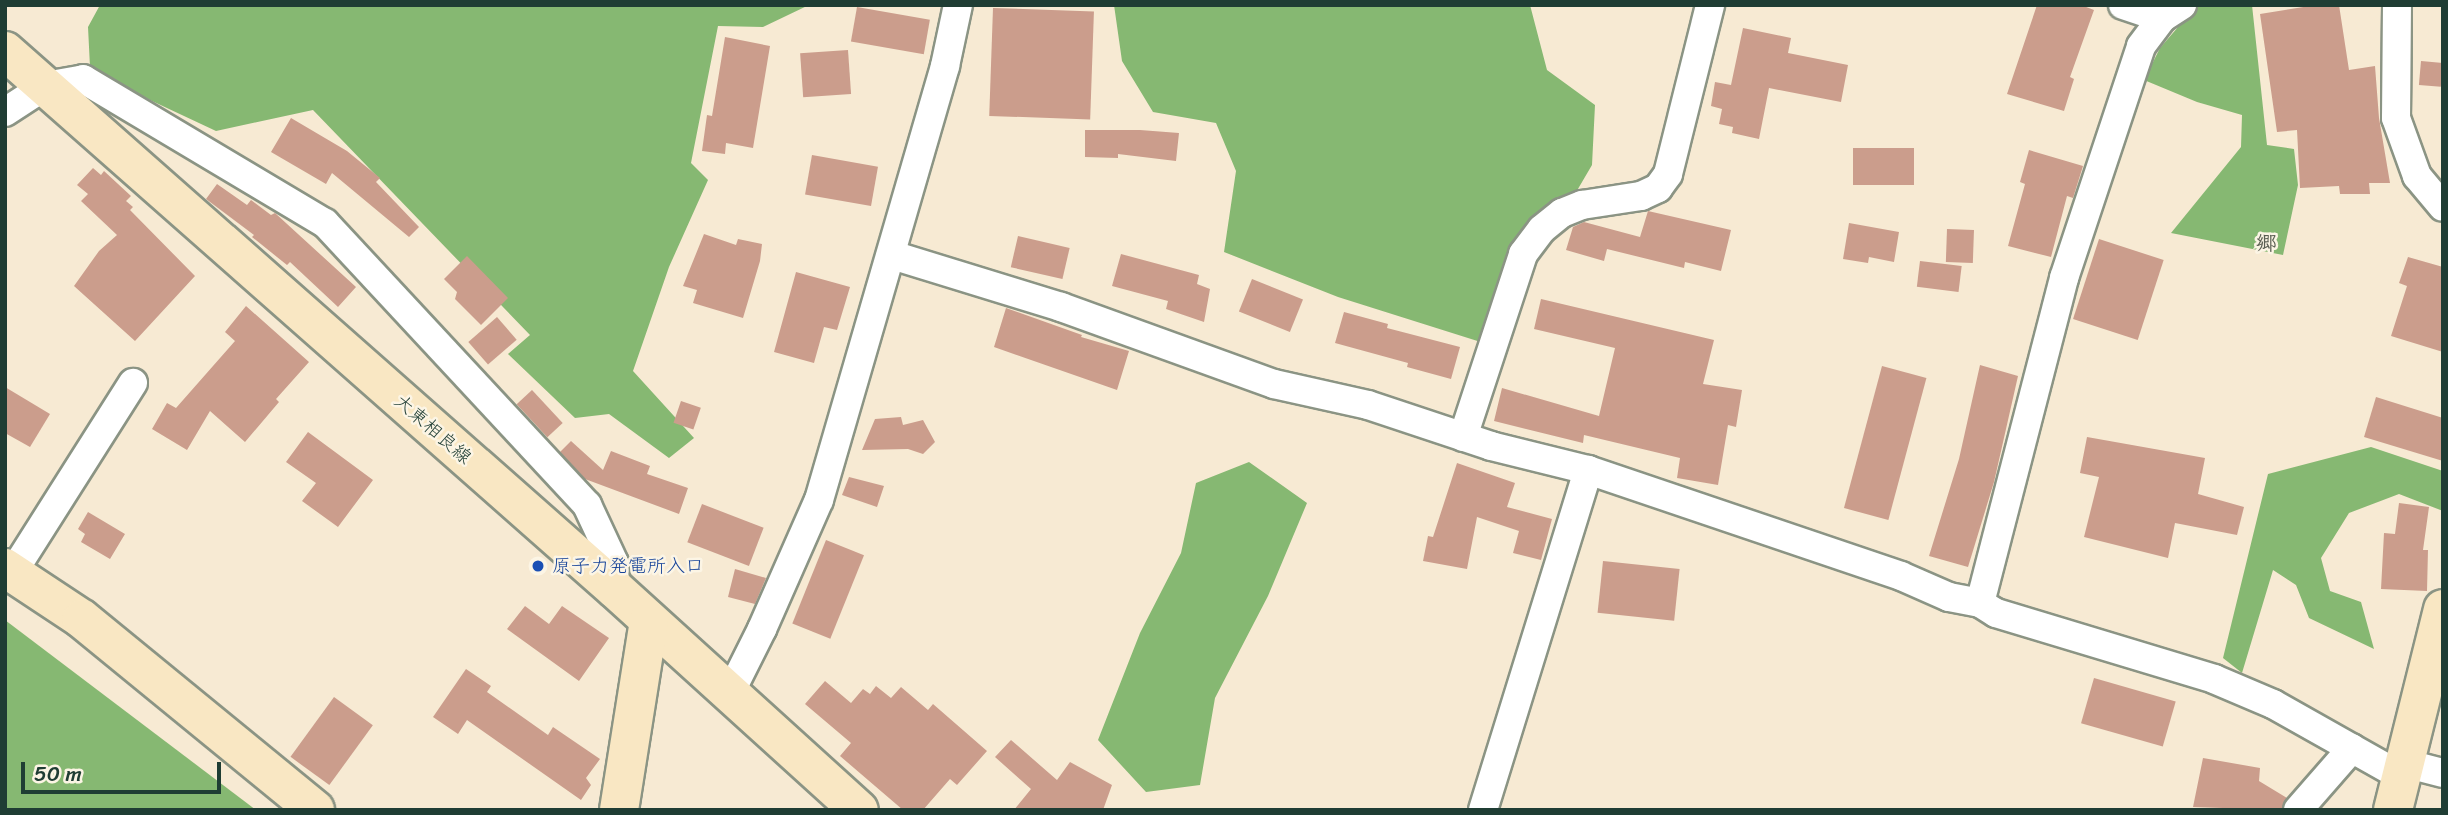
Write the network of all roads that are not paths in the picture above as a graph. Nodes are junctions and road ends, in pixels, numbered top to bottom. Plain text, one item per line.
1 (958, 5) edge
2 (1710, 5) edge
3 (2123, 5) edge
4 (2397, 5) edge
5 (2172, 12) edge
6 (5, 51) edge
7 (44, 86) junction
8 (5, 112) edge
9 (2443, 207) edge
10 (891, 255) junction
11 (133, 383) dead end
12 (1463, 437) junction
13 (1588, 470) junction
14 (9, 570) edge
15 (615, 589) junction
16 (1980, 603) junction
17 (2443, 609) edge
18 (649, 620) junction
19 (729, 695) junction
20 (2352, 748) junction
21 (2443, 773) edge
22 (2399, 783) edge
23 (315, 810) edge
24 (619, 810) edge
25 (859, 810) edge
26 (1483, 810) edge
27 (2298, 810) edge

1 - 10 street
2 - 12 street
3 - 5 street
4 - 9 street
5 - 16 street
6 - 7 main road, 大東相良線
7 - 8 street
7 - 15 main road, 大東相良線
7 - 15 street
10 - 12 street
10 - 19 street
11 - 14 street
12 - 13 street
13 - 16 street
13 - 26 street
14 - 23 main road
15 - 18 main road, 大東相良線
16 - 20 street
17 - 22 main road
18 - 19 main road, 大東相良線
18 - 24 main road
19 - 25 main road, 大東相良線
20 - 22 street
20 - 27 street
21 - 22 street

